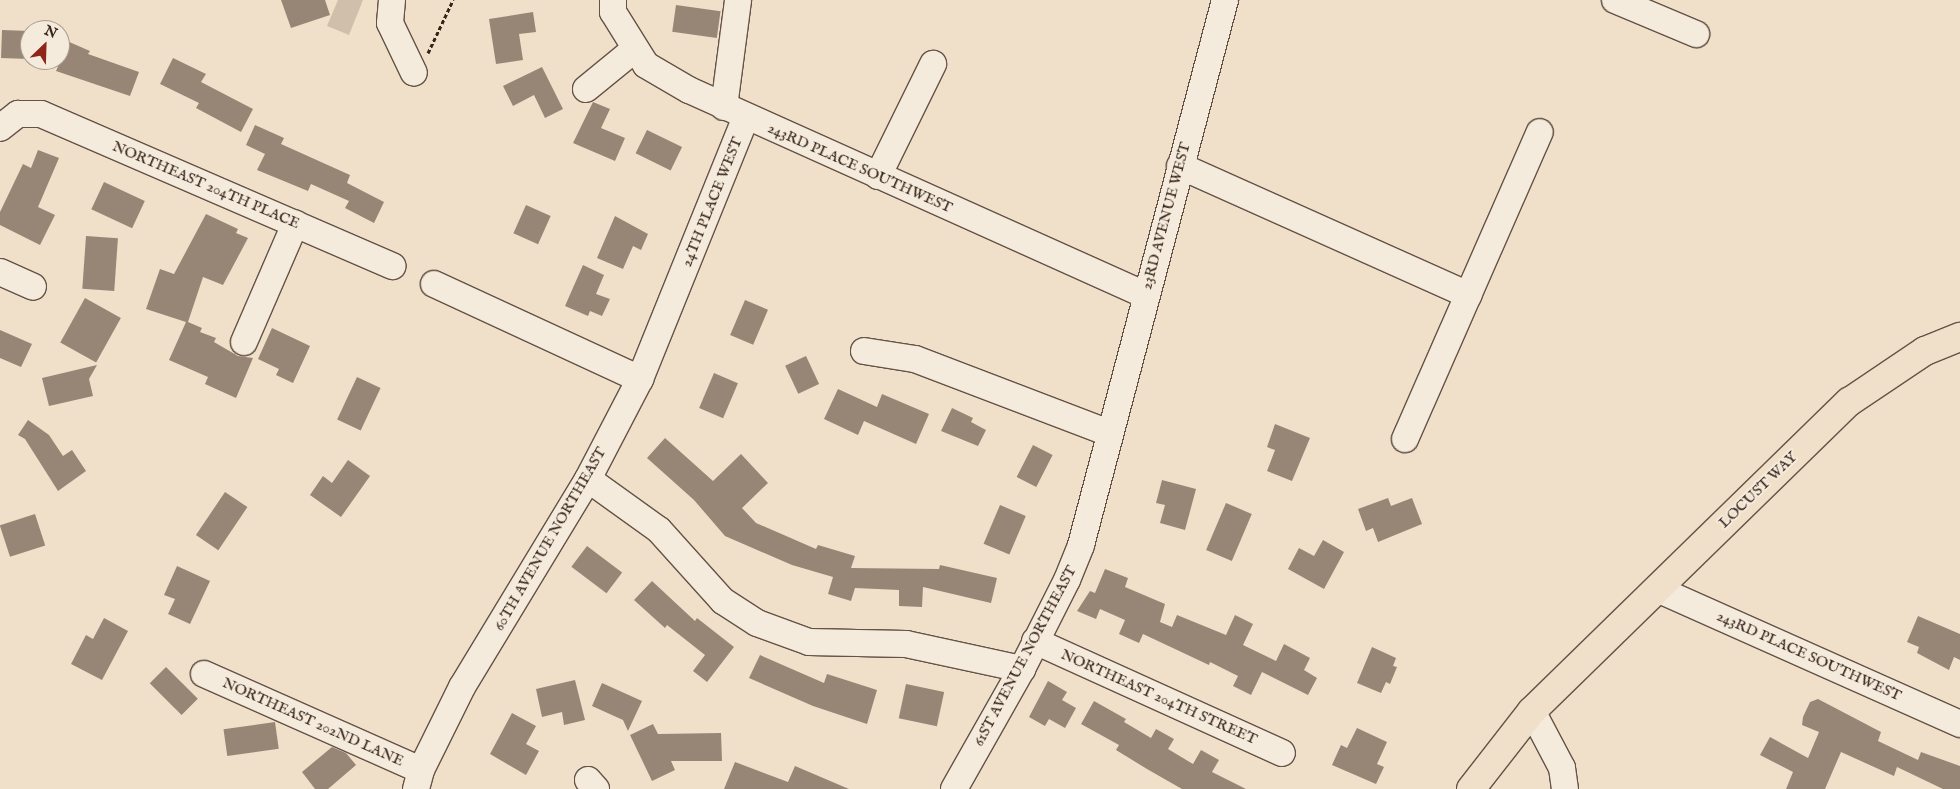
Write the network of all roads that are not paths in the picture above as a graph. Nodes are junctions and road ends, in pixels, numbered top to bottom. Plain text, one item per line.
1 (392, 0) edge
2 (612, 0) edge
3 (738, 0) edge
4 (1616, 0) edge
5 (1219, 2) edge
6 (1696, 34) dead end
7 (635, 49) junction
8 (933, 64) dead end
9 (411, 67) road end
10 (586, 89) dead end
11 (735, 112) junction
12 (9, 121) edge
13 (1540, 132) dead end
14 (1180, 166) junction
15 (878, 176) junction
16 (295, 224) junction
17 (393, 266) dead end
18 (0, 272) edge
19 (434, 284) dead end
20 (33, 287) dead end
21 (679, 287) joint
22 (1145, 295) junction
23 (1468, 295) junction
24 (1960, 337) edge
25 (244, 342) dead end
26 (864, 351) dead end
27 (640, 378) junction
28 (1109, 433) junction
29 (1404, 439) dead end
30 (588, 479) junction
31 (1657, 589) junction
32 (1035, 641) junction
33 (1022, 668) junction
34 (204, 674) dead end
35 (1532, 711) junction
36 (1960, 724) edge
37 (1282, 753) dead end
38 (418, 780) edge
39 (954, 789) edge
40 (1471, 789) edge
41 (1565, 789) edge

1 - 9 street
2 - 7 street, 243RD PLACE SOUTHWEST
3 - 11 street, 24TH PLACE WEST
4 - 6 street
5 - 14 street, 23RD AVENUE WEST
7 - 10 street
7 - 11 street, 243RD PLACE SOUTHWEST
8 - 15 street
11 - 15 street, 243RD PLACE SOUTHWEST
11 - 21 street, 24TH PLACE WEST
12 - 16 street, NORTHEAST 204TH PLACE
13 - 23 street
14 - 22 street, 23RD AVENUE WEST
14 - 23 street
15 - 22 street, 243RD PLACE SOUTHWEST
16 - 17 street, NORTHEAST 204TH PLACE
16 - 25 street
18 - 20 street
19 - 27 street
21 - 27 street, 60TH AVENUE NORTHEAST
22 - 28 street, 23RD AVENUE WEST
23 - 29 street
24 - 31 main road, LOCUST WAY
26 - 28 street
27 - 30 street, 60TH AVENUE NORTHEAST
28 - 32 street, 61ST AVENUE NORTHEAST
30 - 33 street
30 - 38 street, 60TH AVENUE NORTHEAST
31 - 35 main road, LOCUST WAY
31 - 36 street, 243RD PLACE SOUTHWEST
32 - 33 street, 61ST AVENUE NORTHEAST
32 - 37 street, NORTHEAST 204TH STREET
33 - 39 street, 61ST AVENUE NORTHEAST
34 - 38 street, NORTHEAST 202ND LANE
35 - 40 main road, LOCUST WAY
35 - 41 street

